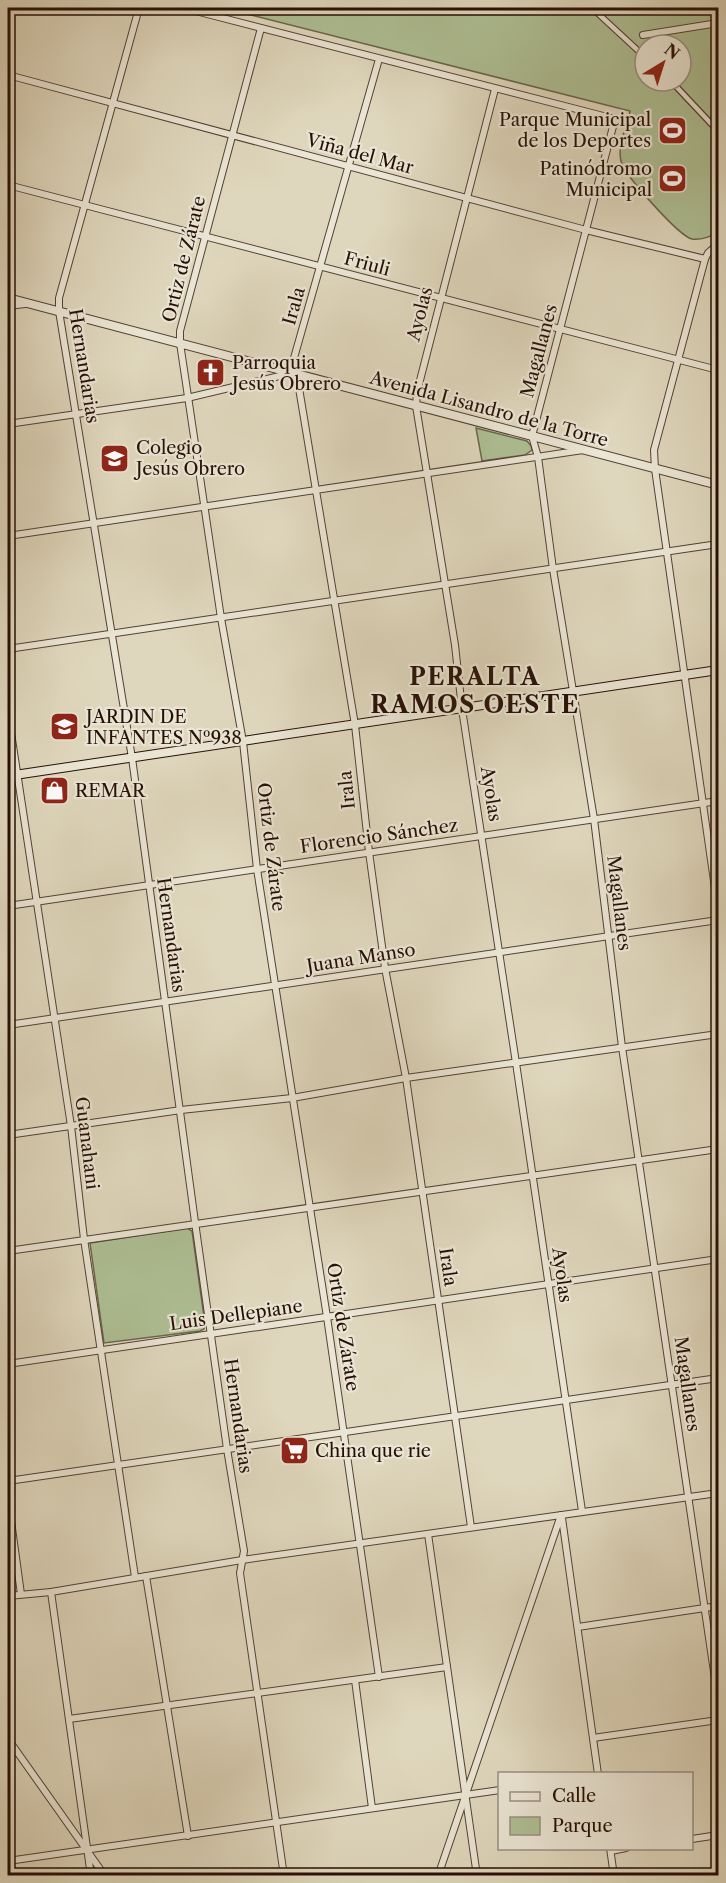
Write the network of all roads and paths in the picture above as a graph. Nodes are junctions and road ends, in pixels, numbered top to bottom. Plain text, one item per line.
1 (10, 8) edge
2 (139, 8) edge
3 (184, 8) edge
4 (592, 8) edge
5 (8, 15) edge
6 (718, 23) edge
7 (261, 28) junction
8 (656, 33) edge
9 (633, 46) edge
10 (379, 59) junction
11 (8, 75) edge
12 (495, 89) junction
13 (682, 93) edge
14 (111, 103) junction
15 (718, 131) edge
16 (231, 135) junction
17 (349, 166) junction
18 (8, 185) edge
19 (466, 197) junction
20 (84, 206) junction
21 (586, 230) junction
22 (206, 237) junction
23 (718, 244) edge
24 (705, 259) junction
25 (320, 267) junction
26 (8, 298) edge
27 (440, 299) junction
28 (28, 303) junction
29 (8, 306) edge
30 (59, 311) junction
31 (560, 330) junction
32 (180, 343) junction
33 (678, 361) junction
34 (718, 370) edge
35 (294, 374) junction
36 (187, 398) junction
37 (416, 405) junction
38 (75, 414) junction
39 (8, 424) edge
40 (532, 436) junction
41 (585, 450) junction
42 (538, 457) junction
43 (655, 469) junction
44 (428, 475) junction
45 (718, 485) edge
46 (317, 491) junction
47 (205, 507) junction
48 (93, 524) junction
49 (8, 536) edge
50 (718, 544) edge
51 (667, 552) junction
52 (553, 569) junction
53 (444, 585) junction
54 (335, 601) junction
55 (221, 618) junction
56 (111, 634) junction
57 (8, 649) edge
58 (718, 670) edge
59 (684, 675) junction
60 (574, 692) junction
61 (462, 709) junction
62 (8, 713) edge
63 (355, 725) junction
64 (243, 742) junction
65 (132, 758) junction
66 (12, 776) edge
67 (718, 801) edge
68 (703, 803) junction
69 (594, 819) junction
70 (482, 836) junction
71 (369, 852) junction
72 (257, 869) junction
73 (148, 885) junction
74 (35, 902) junction
75 (8, 906) edge
76 (718, 909) edge
77 (718, 920) edge
78 (609, 938) junction
79 (500, 952) junction
80 (385, 968) junction
81 (275, 986) junction
82 (165, 1002) junction
83 (54, 1018) junction
84 (8, 1025) edge
85 (718, 1034) edge
86 (622, 1047) junction
87 (516, 1062) junction
88 (406, 1078) junction
89 (292, 1098) junction
90 (181, 1110) junction
91 (71, 1126) junction
92 (8, 1136) edge
93 (718, 1149) edge
94 (639, 1160) junction
95 (533, 1176) junction
96 (423, 1192) junction
97 (308, 1207) junction
98 (195, 1222) junction
99 (84, 1239) junction
100 (8, 1251) edge
101 (718, 1259) edge
102 (654, 1268) junction
103 (548, 1284) junction
104 (438, 1300) junction
105 (327, 1317) junction
106 (211, 1334) junction
107 (100, 1350) junction
108 (8, 1364) edge
109 (718, 1378) edge
110 (672, 1384) junction
111 (565, 1400) junction
112 (455, 1416) junction
113 (344, 1432) junction
114 (227, 1449) junction
115 (118, 1465) junction
116 (8, 1481) edge
117 (718, 1493) edge
118 (688, 1498) junction
119 (8, 1499) edge
120 (582, 1511) junction
121 (561, 1515) junction
122 (471, 1527) junction
123 (428, 1534) junction
124 (360, 1544) junction
125 (242, 1560) junction
126 (146, 1576) junction
127 (135, 1577) junction
128 (51, 1592) junction
129 (21, 1594) junction
130 (8, 1596) edge
131 (718, 1606) edge
132 (705, 1608) junction
133 (578, 1627) junction
134 (447, 1667) junction
135 (379, 1677) junction
136 (355, 1680) junction
137 (256, 1694) junction
138 (718, 1698) edge
139 (166, 1706) junction
140 (69, 1719) junction
141 (718, 1720) edge
142 (593, 1738) junction
143 (8, 1739) edge
144 (598, 1772) edge
145 (498, 1790) edge
146 (464, 1795) junction
147 (372, 1808) junction
148 (277, 1824) junction
149 (718, 1835) edge
150 (188, 1836) junction
151 (693, 1839) edge
152 (87, 1850) junction
153 (610, 1850) edge
154 (8, 1861) edge
155 (91, 1875) edge
156 (105, 1875) edge
157 (284, 1875) edge
158 (438, 1875) edge
159 (477, 1875) edge
160 (614, 1875) edge

1 - 5 street
2 - 14 street, Hernandarias
3 - 7 street
4 - 9 street
6 - 8 street
7 - 10 street
7 - 16 street, Ortiz de Zárate
10 - 12 street
10 - 17 street, Irala
11 - 14 street, Viña del Mar
12 - 19 street, Ayolas
12 - 21 street, Magallanes
13 - 15 street
14 - 16 street, Viña del Mar
14 - 20 street, Hernandarias
16 - 17 street, Viña del Mar
16 - 22 street, Ortiz de Zárate
17 - 19 street, Viña del Mar
17 - 25 street, Irala
18 - 20 street, Friuli
19 - 21 street, Viña del Mar
19 - 27 street, Ayolas
20 - 22 street, Friuli
20 - 30 street, Hernandarias
21 - 24 street, Viña del Mar
21 - 31 street, Magallanes
22 - 25 street, Friuli
22 - 32 street, Ortiz de Zárate
23 - 24 street
24 - 33 street
25 - 27 street, Friuli
25 - 35 street, Irala
26 - 28 street, Avenida Lisandro de la Torre
27 - 31 street, Friuli
27 - 37 street, Ayolas
28 - 29 street
28 - 30 street, Avenida Lisandro de la Torre
30 - 32 street, Avenida Lisandro de la Torre
30 - 38 street, Hernandarias
31 - 33 street, Friuli
31 - 40 street, Magallanes
32 - 35 street, Avenida Lisandro de la Torre
32 - 36 street, Ortiz de Zárate
33 - 34 street, Friuli
33 - 43 street
35 - 36 street
35 - 37 street, Avenida Lisandro de la Torre
35 - 46 street, Irala
36 - 38 street
36 - 47 street, Ortiz de Zárate
37 - 40 street, Avenida Lisandro de la Torre
37 - 44 street, Ayolas
38 - 39 street
38 - 48 street, Hernandarias
40 - 41 street, Avenida Lisandro de la Torre
40 - 42 street, Magallanes
41 - 42 street
41 - 43 street, Avenida Lisandro de la Torre
42 - 44 street
42 - 52 street, Magallanes
43 - 45 street, Avenida Lisandro de la Torre
43 - 51 street
44 - 46 street
44 - 53 street, Ayolas
46 - 47 street
46 - 54 street, Irala
47 - 48 street
47 - 55 street, Ortiz de Zárate
48 - 49 street
48 - 56 street, Hernandarias
50 - 51 street
51 - 52 street
51 - 59 street
52 - 53 street
52 - 60 street, Magallanes
53 - 54 street
53 - 61 street, Ayolas
54 - 55 street
54 - 63 street, Irala
55 - 56 street
55 - 64 street, Ortiz de Zárate
56 - 57 street
56 - 65 street, Hernandarias
58 - 59 main road
59 - 60 main road
59 - 68 street
60 - 61 main road
60 - 69 street, Magallanes
61 - 63 main road
61 - 70 street, Ayolas
62 - 66 street, Guanahani
63 - 64 main road
63 - 71 street, Irala
64 - 65 main road
64 - 72 street, Ortiz de Zárate
65 - 66 main road
65 - 73 street, Hernandarias
66 - 74 street, Guanahani
67 - 68 street, Florencio Sánchez
68 - 69 street, Florencio Sánchez
68 - 76 street
69 - 70 street, Florencio Sánchez
69 - 78 street, Magallanes
70 - 71 street, Florencio Sánchez
70 - 79 street, Ayolas
71 - 72 street, Florencio Sánchez
71 - 80 street, Irala
72 - 73 street, Florencio Sánchez
72 - 81 street, Ortiz de Zárate
73 - 74 street, Florencio Sánchez
73 - 82 street, Hernandarias
74 - 75 street, Florencio Sánchez
74 - 83 street, Guanahani
77 - 78 street, Juana Manso
78 - 79 street, Juana Manso
78 - 86 street, Magallanes
79 - 80 street, Juana Manso
79 - 87 street, Ayolas
80 - 81 street, Juana Manso
80 - 88 street, Irala
81 - 82 street, Juana Manso
81 - 89 street, Ortiz de Zárate
82 - 83 street, Juana Manso
82 - 90 street, Hernandarias
83 - 84 street, Juana Manso
83 - 91 street, Guanahani
85 - 86 street
86 - 87 street
86 - 94 street, Magallanes
87 - 88 street
87 - 95 street, Ayolas
88 - 89 street
88 - 96 street, Irala
89 - 90 street
89 - 97 street, Ortiz de Zárate
90 - 91 street
90 - 98 street, Hernandarias
91 - 92 street
91 - 99 street, Guanahani
93 - 94 street
94 - 95 street
94 - 102 street, Magallanes
95 - 96 street
95 - 103 street, Ayolas
96 - 97 street
96 - 104 street, Irala
97 - 98 street
97 - 105 street, Ortiz de Zárate
98 - 99 street
98 - 106 street, Hernandarias
99 - 100 street
99 - 107 street, Guanahani
101 - 102 street, Luis Dellepiane
102 - 103 street, Luis Dellepiane
102 - 110 street, Magallanes
103 - 104 street, Luis Dellepiane
103 - 111 street, Ayolas
104 - 105 street, Luis Dellepiane
104 - 112 street, Irala
105 - 106 street, Luis Dellepiane
105 - 113 street, Ortiz de Zárate
106 - 107 street, Luis Dellepiane
106 - 114 street, Hernandarias
107 - 108 street, Luis Dellepiane
107 - 115 street, Guanahani
109 - 110 street
110 - 111 street
110 - 118 street, Magallanes
111 - 112 street
111 - 120 street, Ayolas
112 - 113 street
112 - 122 street, Irala
113 - 114 street
113 - 124 street, Ortiz de Zárate
114 - 115 street
114 - 125 street, Hernandarias
115 - 116 street
115 - 127 street, Guanahani
117 - 118 street
118 - 120 street
118 - 132 street, Magallanes
119 - 129 street
120 - 121 street
121 - 122 street
121 - 133 street
121 - 146 street
122 - 123 street
123 - 124 street
123 - 134 street
124 - 125 street
124 - 135 street, Ortiz de Zárate
125 - 126 street
125 - 137 street, Hernandarias
126 - 127 street
126 - 139 street
127 - 128 street
128 - 129 street
128 - 140 street
129 - 130 street
131 - 132 street
132 - 133 street
132 - 138 street, Magallanes
133 - 142 street
134 - 135 street
134 - 146 street
135 - 136 street
136 - 137 street
136 - 147 street
137 - 139 street
137 - 148 street, Hernandarias
139 - 140 street
139 - 150 street
140 - 152 street
141 - 142 street
142 - 144 street
143 - 152 street
145 - 146 street
146 - 147 street
146 - 158 street
146 - 159 street
147 - 148 street
148 - 150 street
148 - 157 street, Hernandarias
149 - 151 street
150 - 152 street
152 - 154 street
152 - 155 street
152 - 156 street
153 - 160 street

